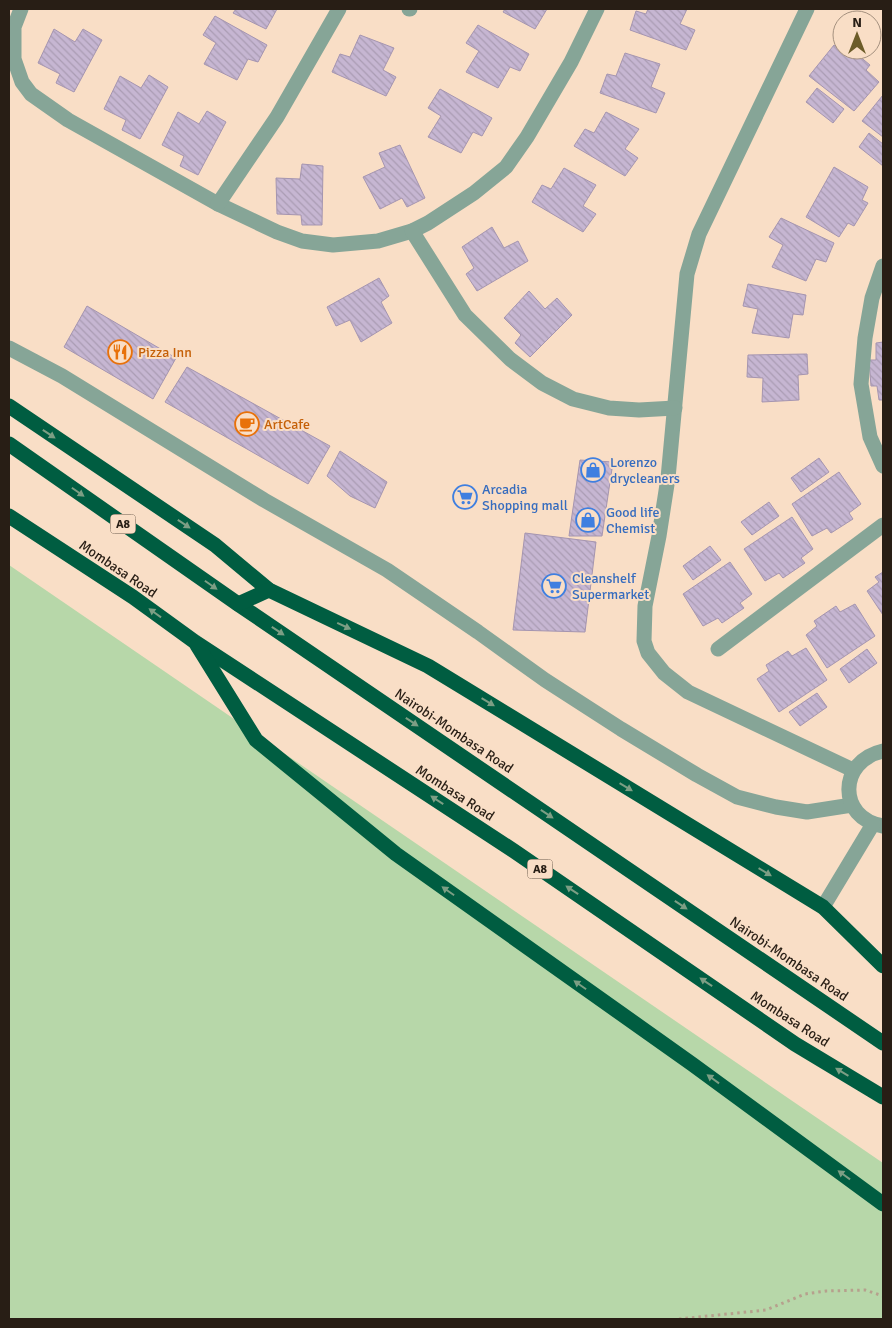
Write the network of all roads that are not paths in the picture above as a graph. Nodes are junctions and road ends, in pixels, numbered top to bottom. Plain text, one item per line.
1 (21, 9) edge
2 (339, 9) edge
3 (597, 9) edge
4 (807, 9) edge
5 (218, 204) junction
6 (412, 231) junction
7 (883, 266) edge
8 (9, 348) edge
9 (9, 406) edge
10 (675, 408) junction
11 (9, 444) edge
12 (883, 466) edge
13 (9, 516) edge
14 (883, 525) edge
15 (269, 590) junction
16 (238, 604) junction
17 (195, 642) junction
18 (718, 649) dead end
19 (883, 751) edge
20 (853, 770) junction
21 (852, 805) junction
22 (878, 825) edge
23 (823, 907) junction
24 (883, 966) edge
25 (883, 1042) edge
26 (883, 1097) edge
27 (883, 1204) edge

1 - 5 street
2 - 5 street
3 - 6 street
4 - 10 street
5 - 6 street
6 - 10 street
7 - 12 street
8 - 21 street
9 -> 15 highway
10 - 20 street
11 -> 16 highway, Nairobi-Mombasa Road / A8
17 -> 13 highway, Mombasa Road / A8
14 - 18 street
15 - 16 highway
15 -> 23 highway
16 -> 25 highway, Nairobi-Mombasa Road / A8
26 -> 17 highway, Mombasa Road / A8
27 -> 17 highway
19 - 20 street
20 - 21 street
21 - 22 street
22 - 23 street
23 - 24 highway

